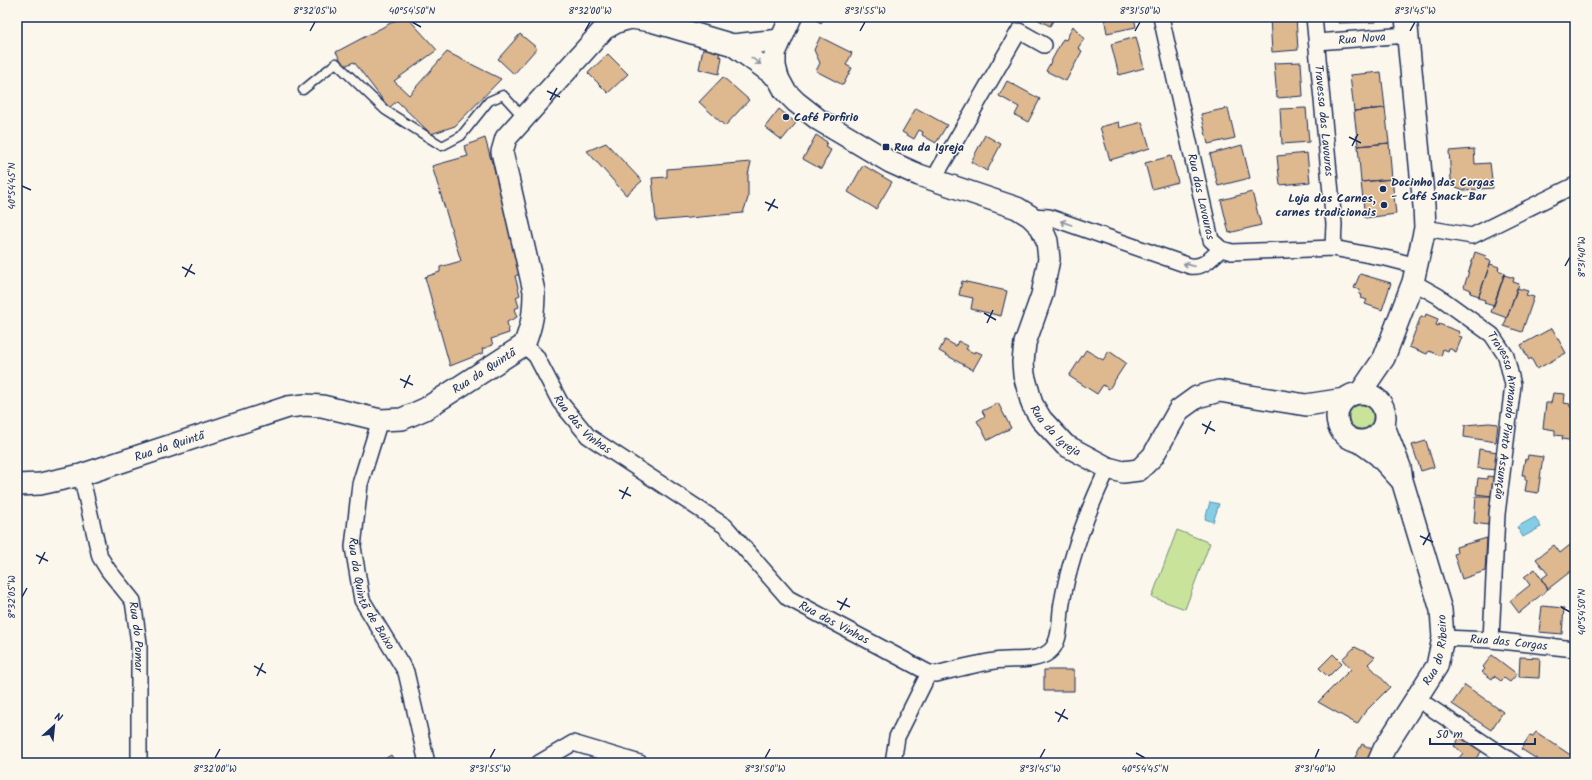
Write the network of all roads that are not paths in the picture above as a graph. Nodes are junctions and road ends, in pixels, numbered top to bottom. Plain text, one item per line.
1 (791, 17) edge
2 (1161, 17) edge
3 (1314, 17) edge
4 (1407, 26) edge
5 (780, 40) junction
6 (1316, 42) junction
7 (733, 45) junction
8 (1044, 45) dead end
9 (778, 78) junction
10 (303, 90) dead end
11 (523, 117) junction
12 (933, 180) junction
13 (1575, 185) edge
14 (1030, 216) junction
15 (1425, 228) junction
16 (1333, 248) junction
17 (1221, 249) junction
18 (1415, 274) junction
19 (524, 345) junction
20 (1384, 358) junction
21 (1352, 396) junction
22 (1381, 403) junction
23 (1306, 405) junction
24 (380, 420) junction
25 (1384, 426) junction
26 (1340, 430) junction
27 (1360, 442) junction
28 (1108, 468) junction
29 (81, 475) junction
30 (1402, 480) junction
31 (17, 484) edge
32 (1443, 638) junction
33 (1490, 640) junction
34 (1575, 649) edge
35 (929, 673) junction
36 (1416, 698) junction
37 (139, 763) edge
38 (427, 763) edge
39 (539, 763) edge
40 (640, 763) edge
41 (893, 763) edge
42 (1378, 763) edge
43 (1514, 763) edge

1 - 5 main road, Rua da Igreja
2 - 17 street, Rua das Lavouras
3 - 6 street, Travessa das Lavouras
4 - 6 street, Rua Nova
4 - 15 main road
5 - 7 main road, Rua da Quintã
5 - 9 main road, Rua da Igreja
6 - 16 street, Travessa das Lavouras
7 -> 9 main road, Rua da Quintã
7 - 11 main road, Rua da Quintã
8 - 12 street
9 - 12 main road, Rua da Igreja
10 - 11 lane
11 - 19 main road, Rua da Quintã
12 - 14 main road, Rua da Igreja
13 - 15 street
17 -> 14 street
14 - 28 main road, Rua da Igreja
15 - 18 main road
16 - 17 street, Rua das Lavouras
16 - 18 street, Rua das Lavouras
18 - 20 main road
18 - 33 street, Travessa Armando Pinto Assunção
19 - 24 main road, Rua da Quintã
19 - 35 street, Rua das Vinhas
20 - 21 main road
20 - 22 main road
21 - 22 main road
21 - 23 main road, Rua da Igreja
21 - 26 main road
22 - 25 main road
23 - 26 main road, Rua da Igreja
23 - 28 main road, Rua da Igreja
24 - 29 main road, Rua da Quintã
24 - 38 street, Rua da Quintã de Baixo
25 - 27 main road
25 - 30 main road, Rua do Ribeiro
26 - 27 main road
27 - 30 main road, Rua do Ribeiro
28 - 35 street
29 - 31 main road, Rua da Quintã
29 - 37 street, Rua do Pomar
30 - 32 main road, Rua do Ribeiro
32 - 33 street, Rua das Corgas
32 - 36 main road, Rua do Ribeiro
33 - 34 street, Rua das Corgas
35 - 41 street
36 - 42 main road, Rua do Ribeiro
36 - 43 street
39 - 40 street

